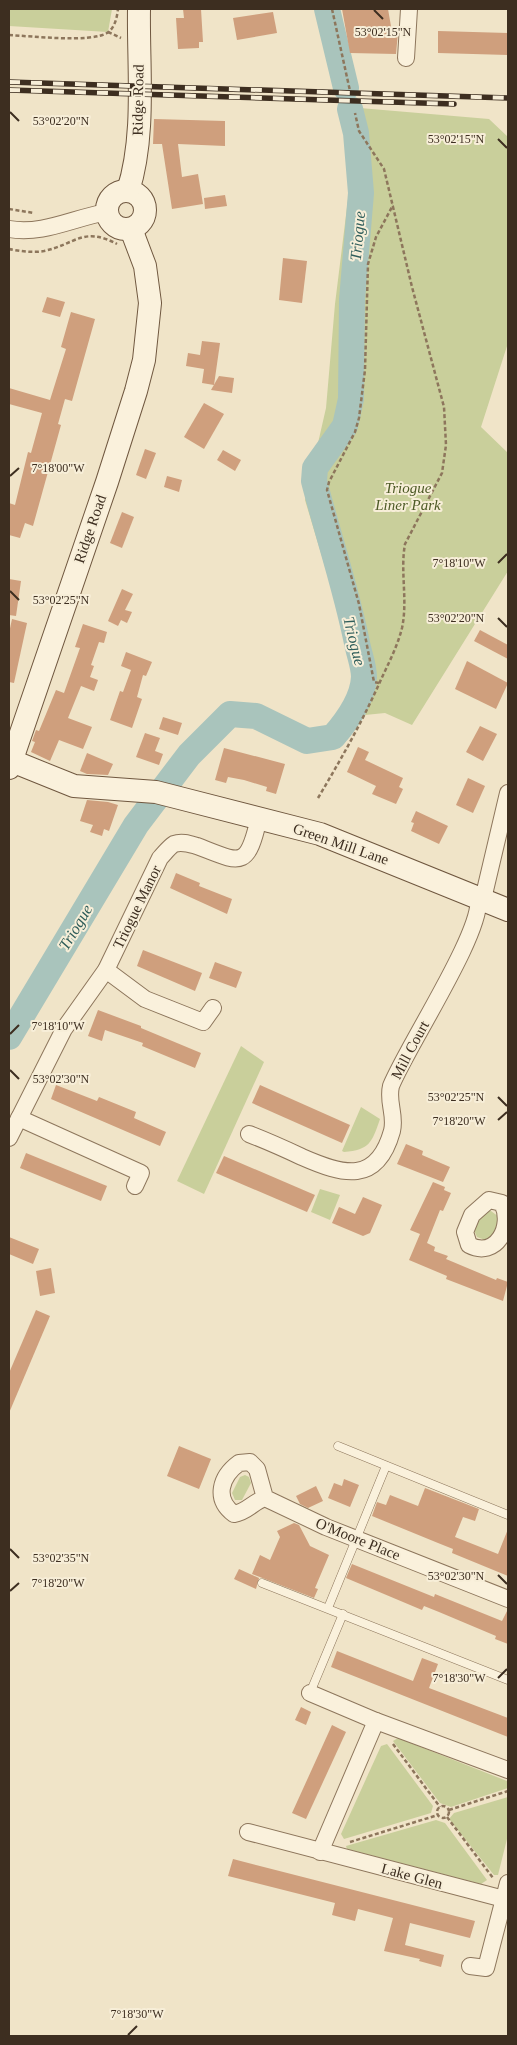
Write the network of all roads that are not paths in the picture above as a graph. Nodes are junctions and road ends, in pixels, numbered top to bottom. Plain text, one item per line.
1 (139, 9) edge
2 (409, 9) edge
3 (406, 58) dead end
4 (128, 190) junction
5 (107, 212) junction
6 (9, 229) edge
7 (125, 237) junction
8 (10, 764) edge
9 (508, 793) edge
10 (259, 818) junction
11 (481, 898) junction
12 (508, 910) edge
13 (106, 970) junction
14 (213, 1008) dead end
15 (19, 1118) junction
16 (250, 1134) dead end
17 (9, 1138) edge
18 (135, 1186) dead end
19 (338, 1446) dead end
20 (386, 1466) junction
21 (265, 1498) dead end
22 (508, 1515) edge
23 (356, 1539) junction
24 (262, 1582) dead end
25 (508, 1600) edge
26 (328, 1608) junction
27 (343, 1614) junction
28 (508, 1680) edge
29 (310, 1693) joint
30 (376, 1721) junction
31 (508, 1770) edge
32 (248, 1832) dead end
33 (320, 1852) junction
34 (506, 1891) edge
35 (470, 1966) dead end

1 - 4 street, Ridge Road
2 - 3 street
4 - 5 street
4 - 7 street
5 - 6 street
5 - 7 street
7 - 8 street, Ridge Road
8 - 10 street, Green Mill Lane
9 - 11 street, Mill Court
10 - 11 street, Green Mill Lane
10 - 13 street, Triogue Manor
11 - 12 street, Green Mill Lane
11 - 16 street, Mill Court
13 - 14 street
13 - 15 street, Triogue Manor
15 - 17 street, Triogue Manor
15 - 18 street
19 - 20 lane
20 - 22 lane
20 - 23 lane
21 - 23 street, O'Moore Place
23 - 25 street, O'Moore Place
23 - 26 lane
24 - 26 lane
26 - 27 lane
27 - 28 lane
27 - 29 lane
29 - 30 street
30 - 31 street
30 - 33 street
32 - 33 street, Lake Glen
33 - 34 street, Lake Glen
34 - 35 street

